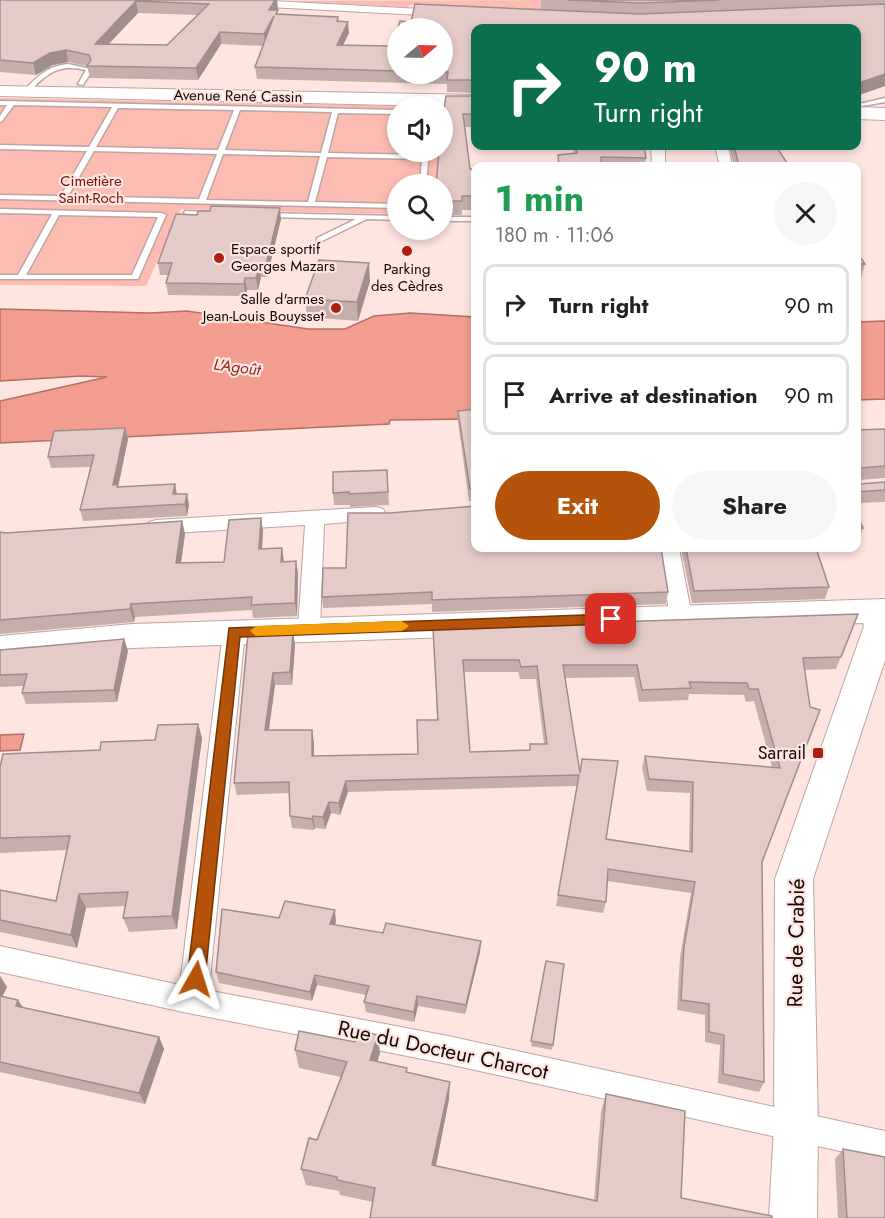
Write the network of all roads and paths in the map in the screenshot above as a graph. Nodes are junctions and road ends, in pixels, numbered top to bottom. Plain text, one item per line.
1 (192, 0) edge
2 (448, 13) edge
3 (0, 83) edge
4 (30, 88) junction
5 (471, 93) edge
6 (125, 95) junction
7 (6, 97) edge
8 (885, 100) edge
9 (471, 101) edge
10 (0, 103) edge
11 (885, 105) edge
12 (861, 106) edge
13 (861, 107) edge
14 (238, 108) junction
15 (861, 108) edge
16 (335, 111) junction
17 (387, 112) edge
18 (885, 114) edge
19 (0, 120) edge
20 (0, 147) edge
21 (92, 149) junction
22 (221, 152) junction
23 (324, 154) junction
24 (387, 154) edge
25 (0, 197) edge
26 (64, 198) junction
27 (202, 201) junction
28 (311, 204) junction
29 (387, 206) edge
30 (0, 211) edge
31 (57, 212) junction
32 (188, 213) edge
33 (223, 214) edge
34 (259, 215) edge
35 (367, 217) junction
36 (387, 218) edge
37 (453, 219) edge
38 (471, 219) edge
39 (320, 240) dead end
40 (0, 277) edge
41 (21, 277) junction
42 (395, 513) edge
43 (315, 517) junction
44 (132, 528) edge
45 (670, 552) edge
46 (879, 611) edge
47 (681, 617) junction
48 (309, 629) junction
49 (234, 632) junction
50 (0, 648) edge
51 (0, 959) edge
52 (188, 1000) junction
53 (796, 1126) junction
54 (885, 1146) edge
55 (794, 1218) edge

1 - 2 street
3 - 4 main road, Avenue René Cassin
4 - 6 main road, Avenue René Cassin
4 - 6 main road, Avenue René Cassin
4 - 7 main road, Avenue René Cassin
5 - 6 main road, Avenue René Cassin
6 - 7 lane
6 - 9 main road, Avenue René Cassin
6 - 14 lane
6 - 21 lane
7 - 10 lane
7 - 19 lane
8 - 12 lane
11 - 13 main road
14 - 16 lane
14 - 22 lane
15 - 18 main road
16 - 17 lane
16 - 23 lane
20 - 21 lane
21 - 22 lane
21 - 26 lane
22 - 23 lane
22 - 27 lane
23 - 24 lane
23 - 28 lane
25 - 26 lane
26 - 27 lane
27 - 28 lane
28 - 29 lane
30 - 31 lane
31 - 41 lane
31 - 41 lane
32 - 33 lane
34 - 35 lane
35 - 36 lane
35 - 39 lane
37 - 38 lane
40 - 41 lane
42 - 43 street
43 - 44 street
43 - 48 street
45 - 47 street
46 - 47 main road
46 - 53 main road, Rue de Crabié
47 - 48 main road
48 - 49 main road
49 - 50 main road
49 - 52 street
51 - 52 street, Rue du Docteur Charcot
52 - 53 street, Rue du Docteur Charcot
53 - 54 street, Rue du Docteur Charcot
53 - 55 main road, Rue de Crabié

